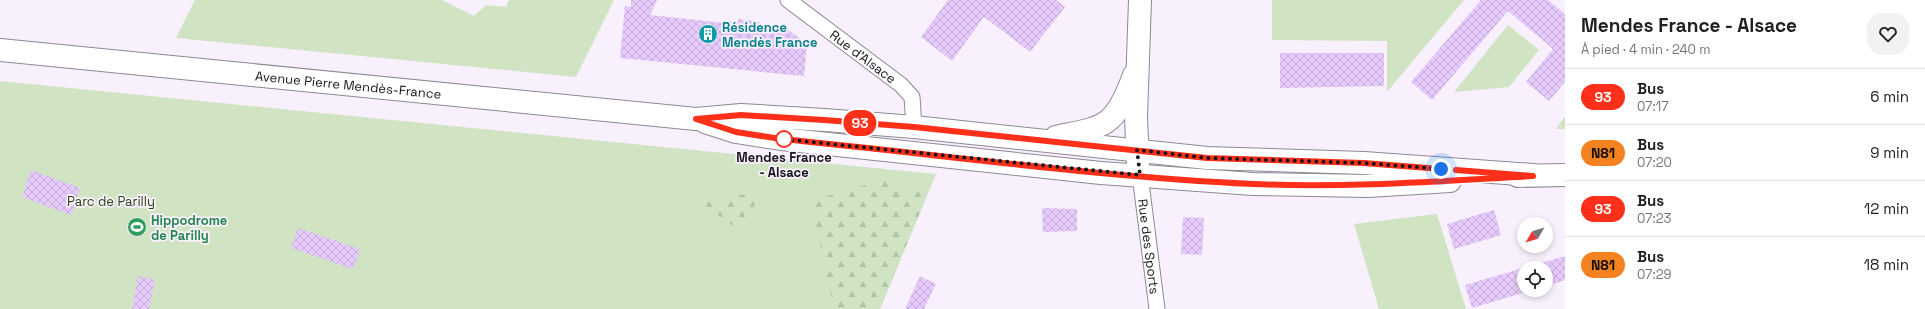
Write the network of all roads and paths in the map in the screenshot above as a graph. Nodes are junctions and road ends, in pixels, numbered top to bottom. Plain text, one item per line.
1 (788, 0) edge
2 (1140, 0) edge
3 (0, 50) edge
4 (1137, 69) junction
5 (738, 123) junction
6 (914, 127) junction
7 (1044, 140) junction
8 (1138, 162) junction
9 (1565, 175) edge
10 (1157, 309) edge

1 - 6 street, Rue d'Alsace
2 - 4 main road
3 - 5 main road, Avenue Pierre Mendès-France
4 - 7 main road
4 - 8 main road
5 - 6 main road
5 - 8 main road
6 - 7 main road
7 - 8 main road
8 - 9 main road
8 - 10 street, Rue des Sports

